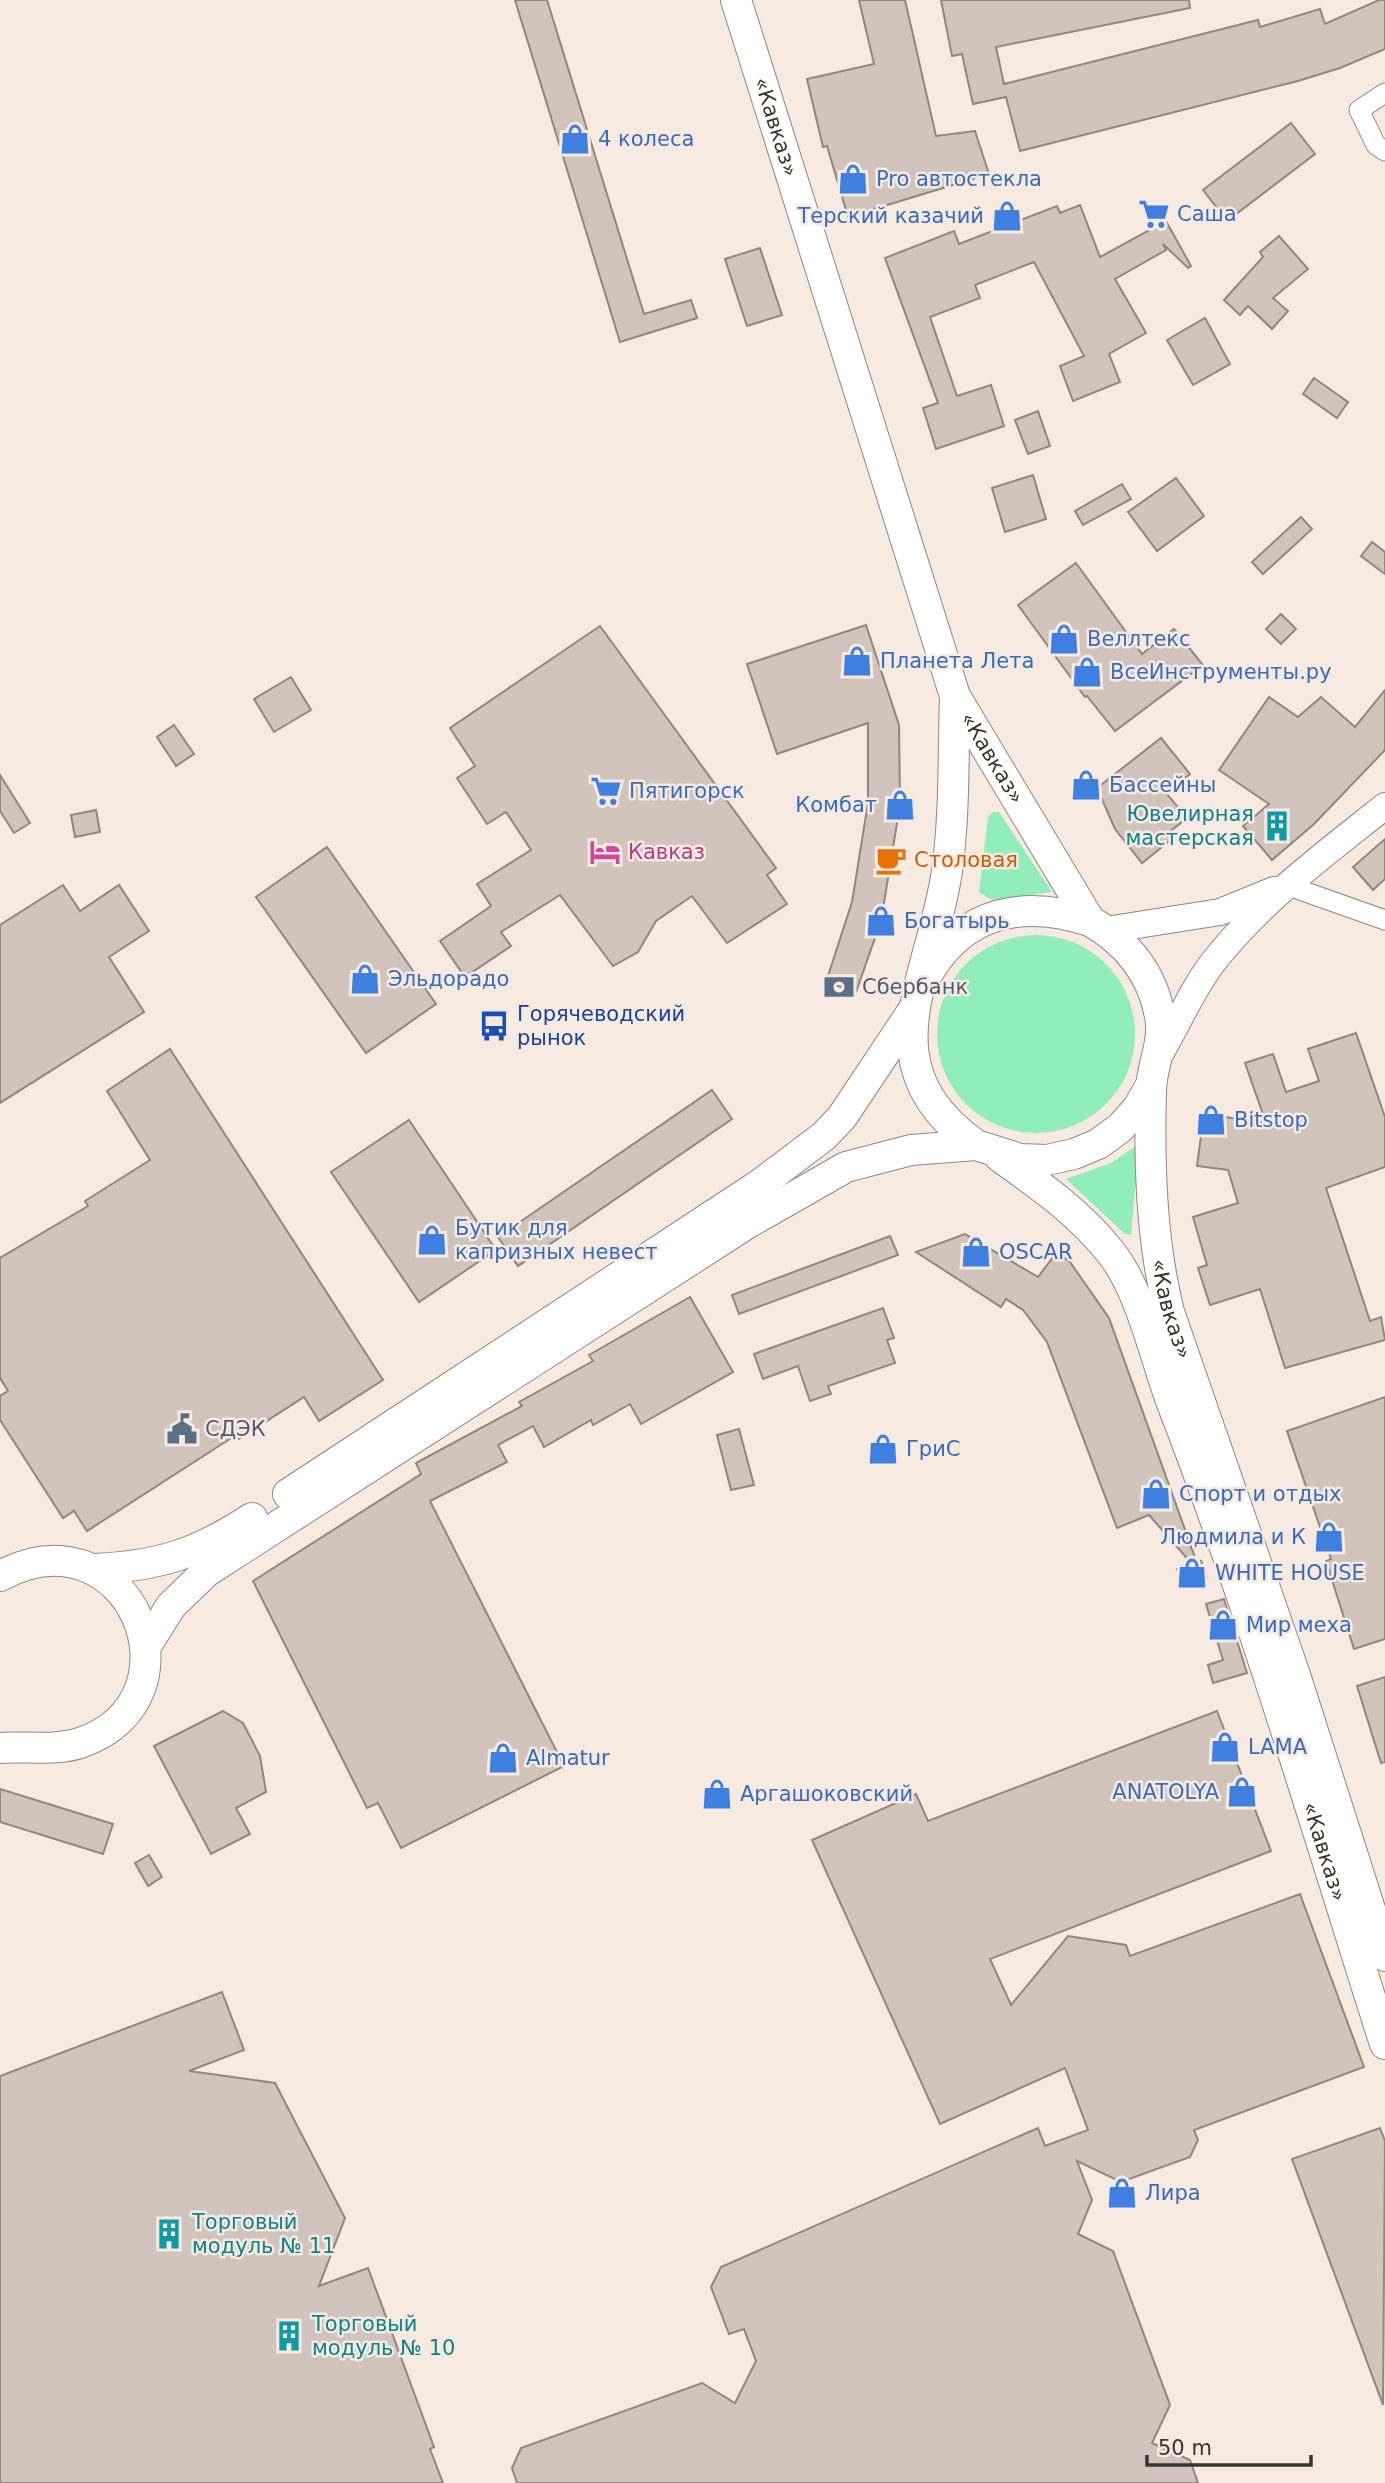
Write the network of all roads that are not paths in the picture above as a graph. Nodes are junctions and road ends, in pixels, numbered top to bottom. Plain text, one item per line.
1 (736, 0) edge
2 (1385, 93) edge
3 (1385, 151) edge
4 (955, 696) junction
5 (1385, 806) edge
6 (1286, 885) junction
7 (1385, 920) edge
8 (1098, 926) junction
9 (917, 999) junction
10 (1160, 1054) junction
11 (1152, 1085) junction
12 (985, 1149) junction
13 (94, 1569) junction
14 (0, 1576) edge
15 (146, 1646) junction
16 (0, 1731) edge
17 (33, 1745) junction
18 (0, 1748) edge
19 (1385, 1956) edge
20 (1385, 2044) edge

1 - 4 main road, «Кавказ»
2 - 3 street
4 - 8 main road, «Кавказ»
4 - 9 main road, «Кавказ»
5 - 6 main road
6 - 7 street
6 - 8 main road
6 - 10 main road
8 - 9 main road
8 - 10 main road, «Кавказ»
9 - 12 main road, «Кавказ»
9 - 13 main road
10 - 11 main road, «Кавказ»
11 - 12 main road
11 - 19 main road, «Кавказ»
12 - 15 main road
12 - 20 main road, «Кавказ»
13 - 14 main road
13 - 15 main road
15 - 17 main road
16 - 17 main road
17 - 18 main road

